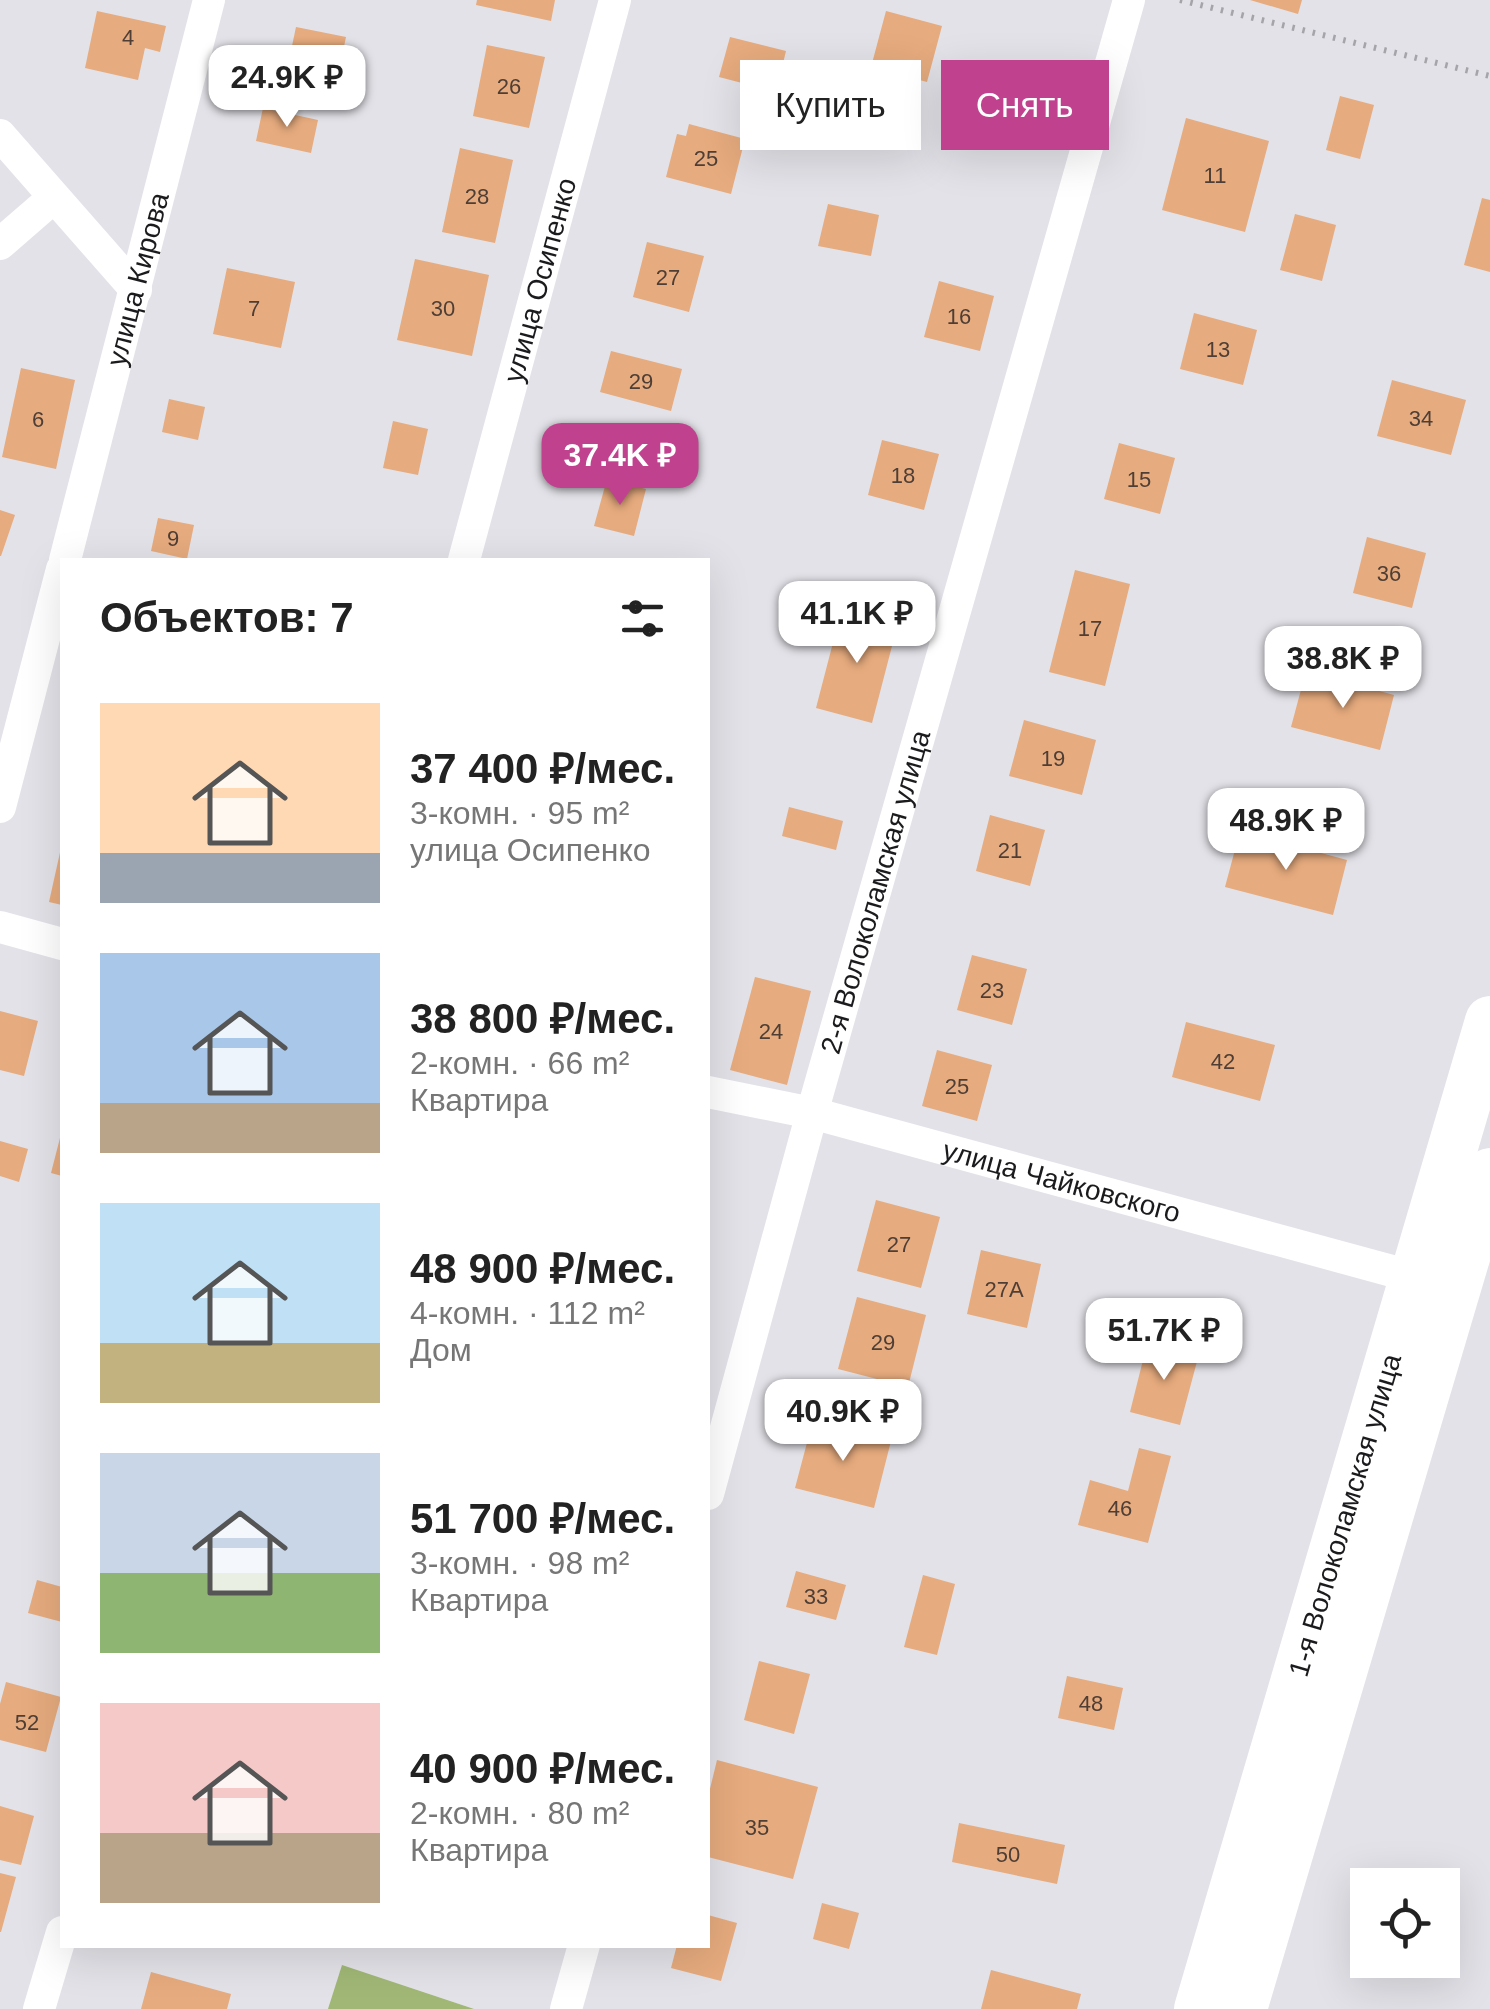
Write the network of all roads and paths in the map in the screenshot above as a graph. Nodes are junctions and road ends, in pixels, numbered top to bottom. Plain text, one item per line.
1 (208, 0) edge
2 (615, 0) edge
3 (1180, 0) edge
4 (1125, 1) edge
5 (1490, 76) edge
6 (0, 136) edge
7 (53, 198) junction
8 (0, 244) edge
9 (136, 290) junction
10 (66, 558) edge
11 (465, 558) edge
12 (60, 577) edge
13 (0, 807) edge
14 (0, 927) edge
15 (60, 943) edge
16 (1490, 1021) edge
17 (710, 1092) edge
18 (812, 1113) junction
19 (1490, 1174) edge
20 (1414, 1277) junction
21 (710, 1487) edge
22 (60, 1939) edge
23 (583, 1948) edge
24 (39, 2009) edge
25 (566, 2009) edge
26 (1199, 2009) edge
27 (1242, 2009) edge

1 - 9 street, улица Кирова
2 - 11 street, улица Осипенко
3 - 5 path
4 - 18 street, 2-я Волоколамская улица
6 - 7 street
7 - 8 street
7 - 9 street
9 - 10 street, улица Кирова
12 - 13 street
14 - 15 street
16 - 20 main road, 1-я Волоколамская улица
17 - 18 street, улица Чайковского
18 - 20 street, улица Чайковского
18 - 21 street, 2-я Волоколамская улица
19 - 27 main road, 1-я Волоколамская улица
20 - 26 main road, 1-я Волоколамская улица
22 - 24 street
23 - 25 street

